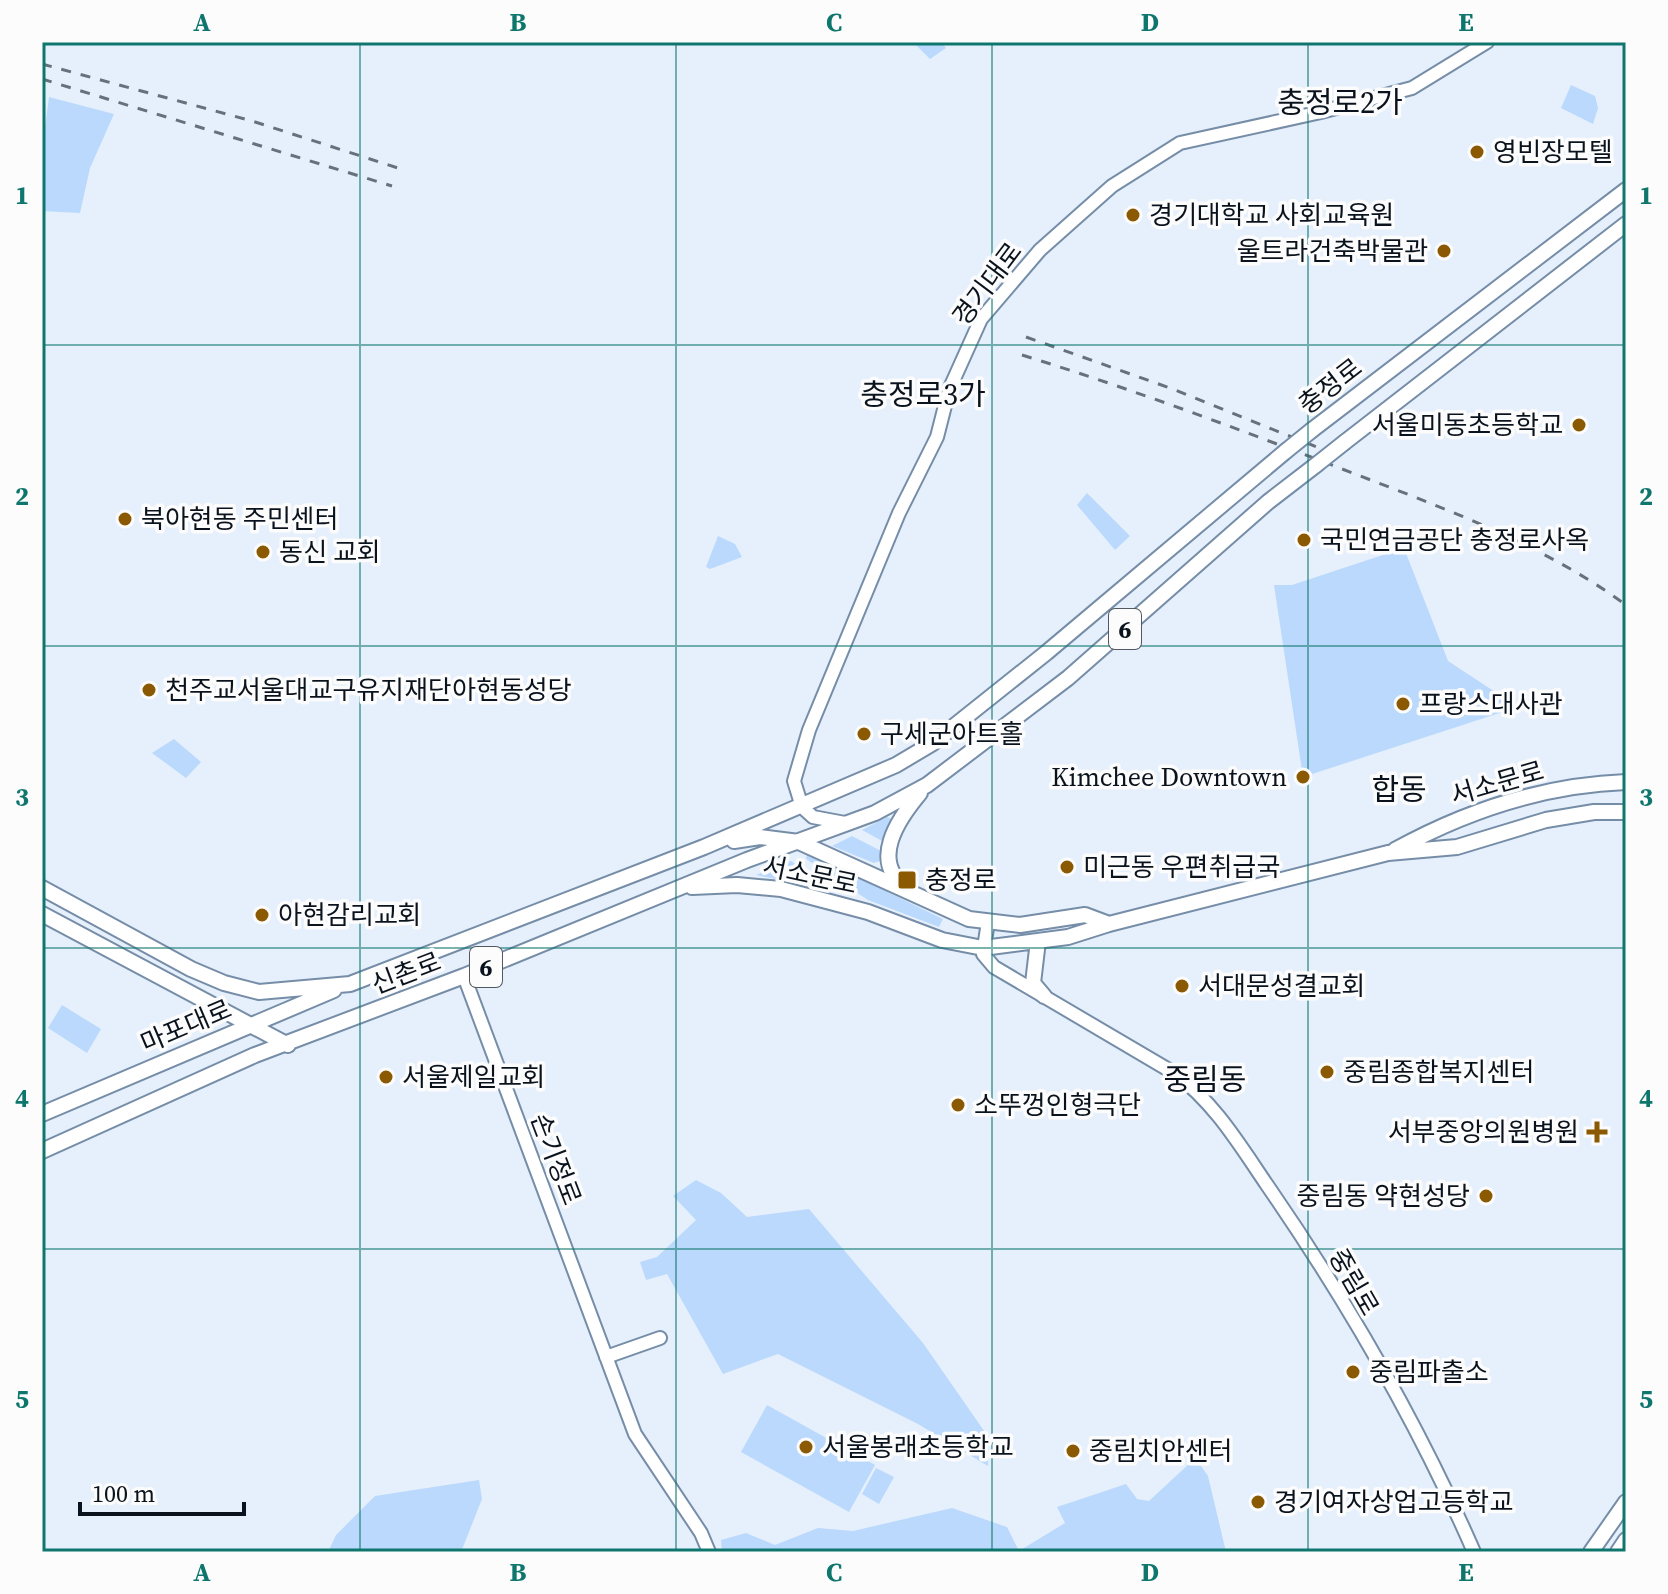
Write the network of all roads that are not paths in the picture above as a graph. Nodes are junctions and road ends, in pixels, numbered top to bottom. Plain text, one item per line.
1 (1487, 42) edge
2 (1626, 190) edge
3 (1626, 224) edge
4 (1626, 782) edge
5 (927, 785) junction
6 (802, 807) junction
7 (1626, 812) edge
8 (850, 823) junction
9 (799, 842) junction
10 (704, 847) junction
11 (1388, 853) junction
12 (42, 888) edge
13 (683, 888) junction
14 (924, 899) junction
15 (42, 914) edge
16 (988, 922) junction
17 (1109, 924) junction
18 (1038, 941) junction
19 (983, 948) junction
20 (464, 976) junction
21 (350, 984) junction
22 (1044, 996) junction
23 (251, 1025) junction
24 (288, 1045) junction
25 (42, 1114) edge
26 (42, 1151) edge
27 (660, 1338) dead end
28 (606, 1357) junction
29 (1626, 1502) edge
30 (1626, 1540) edge
31 (709, 1552) edge
32 (1474, 1552) edge
33 (1591, 1552) edge
34 (1618, 1552) edge

1 - 6 street, 경기대로
2 - 6 main road, 충정로 / 6, bridge
3 - 5 main road, 충정로 / 6, bridge
4 - 11 main road, 서소문로
5 - 8 main road, 충정로 / 6
5 - 14 main road
6 - 8 street
6 - 10 main road, 충정로 / 6
7 - 11 main road, 서소문로
8 - 9 main road, 충정로 / 6
9 - 10 main road, 서소문로
9 - 13 main road, 신촌로 / 6
9 - 14 main road, 서소문로
10 - 21 main road, 신촌로 / 6
11 - 17 main road, 서소문로
12 - 21 main road, 신촌로 / 6
13 - 19 main road, 서소문로
13 - 20 main road, 신촌로 / 6
14 - 16 main road, 서소문로
15 - 23 main road
16 - 17 main road, 서소문로
16 - 19 street
17 - 18 main road, 서소문로
18 - 19 main road, 서소문로
18 - 22 main road
19 - 22 street, 중림로
20 - 24 main road, 신촌로 / 6
20 - 28 street, 손기정로
21 - 23 main road, 마포대로
22 - 32 street, 중림로
23 - 24 main road
23 - 25 main road, 마포대로
24 - 26 main road, 마포대로
27 - 28 street
28 - 31 street, 손기정로
29 - 33 main road
30 - 34 main road

